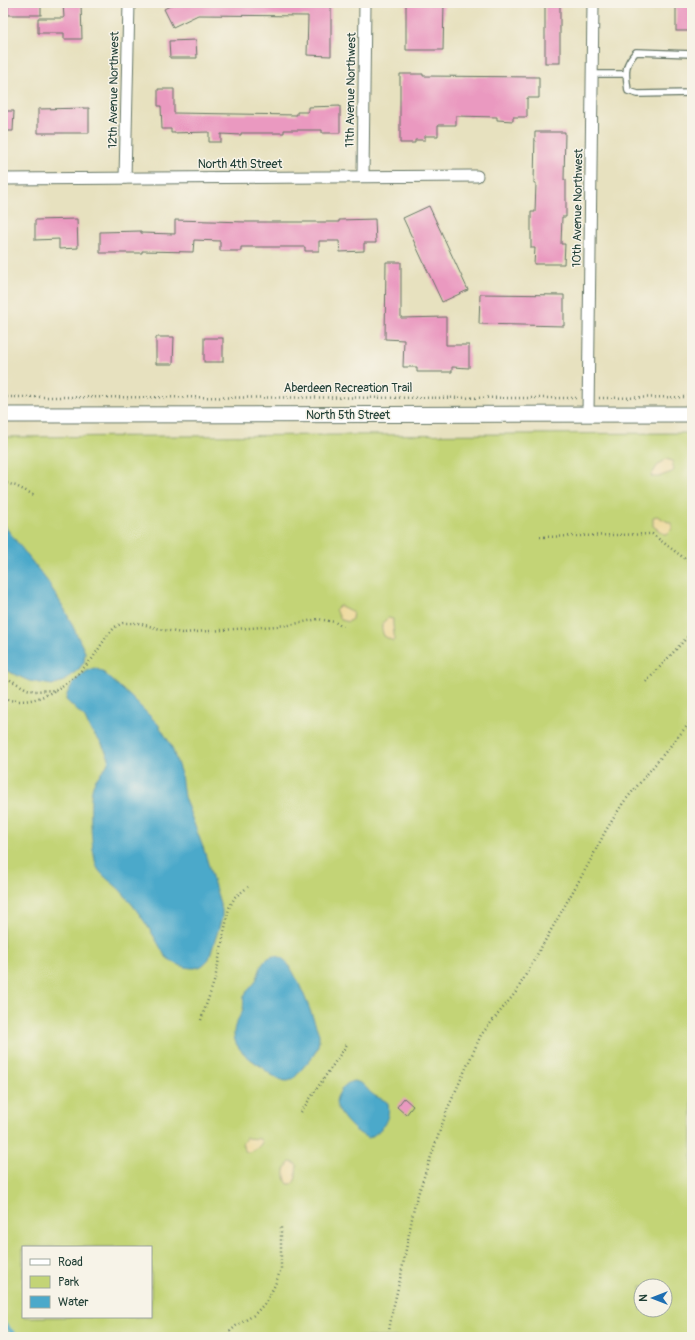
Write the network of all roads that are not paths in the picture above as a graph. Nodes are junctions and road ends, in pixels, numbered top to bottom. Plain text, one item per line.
1 (129, 3) edge
2 (365, 3) edge
3 (594, 3) edge
4 (692, 54) edge
5 (592, 74) junction
6 (626, 74) junction
7 (692, 93) edge
8 (363, 176) junction
9 (477, 176) dead end
10 (125, 178) junction
11 (3, 179) edge
12 (588, 414) junction
13 (692, 414) edge
14 (3, 415) edge

1 - 10 street, 12th Avenue Northwest
2 - 8 street, 11th Avenue Northwest
3 - 5 street, 10th Avenue Northwest
4 - 6 lane
5 - 6 lane
5 - 12 street, 10th Avenue Northwest
6 - 7 lane
8 - 9 street, North 4th Street
8 - 10 street, North 4th Street
10 - 11 street, North 4th Street
12 - 13 street, North 5th Street
12 - 14 street, North 5th Street

